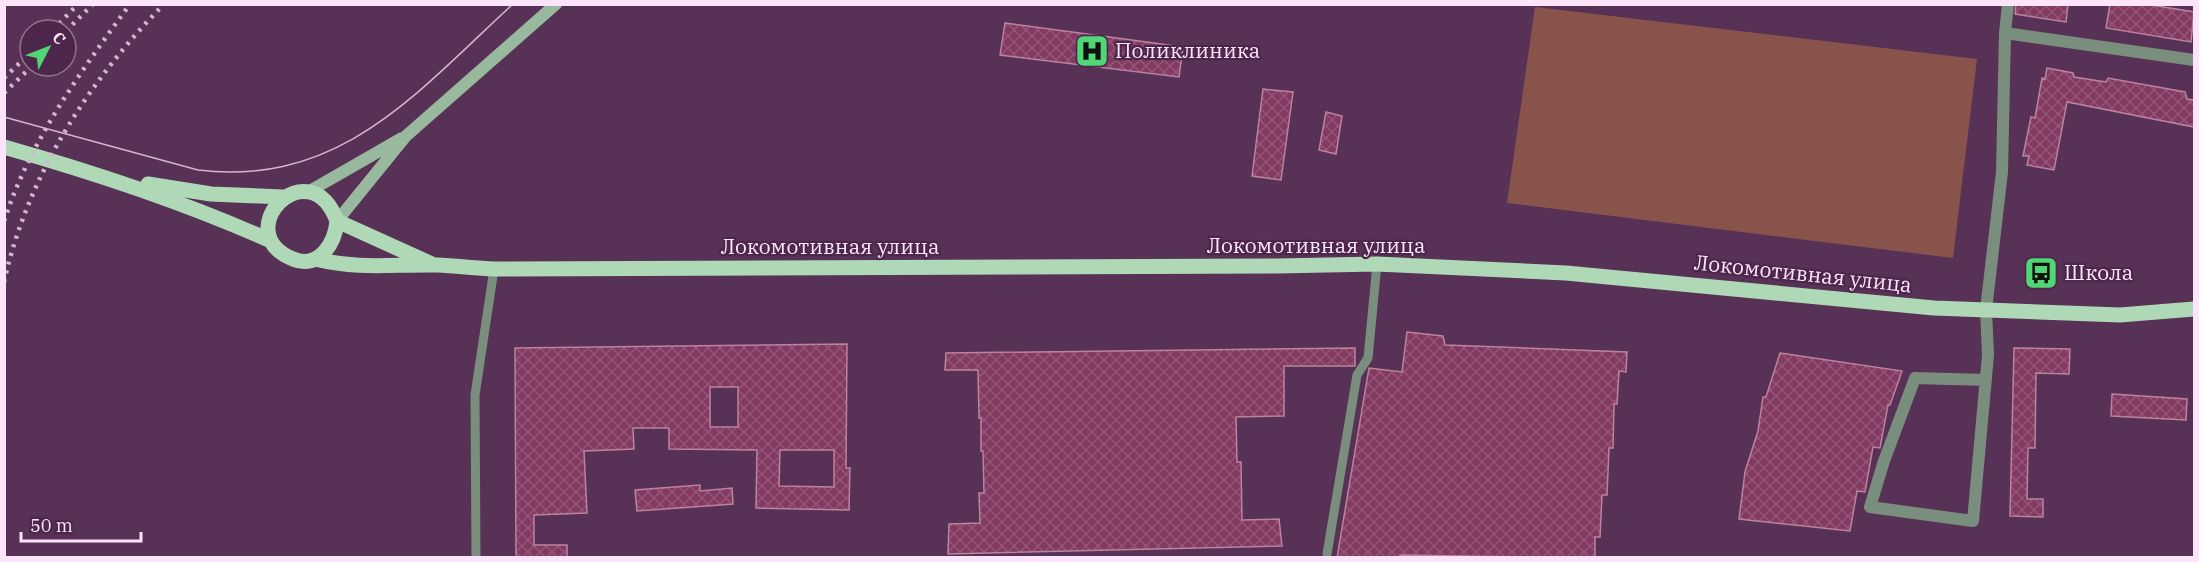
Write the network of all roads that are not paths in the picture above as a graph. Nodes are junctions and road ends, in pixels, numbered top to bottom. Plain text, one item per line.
1 (556, 4) edge
2 (2008, 4) edge
3 (2005, 33) junction
4 (2194, 60) edge
5 (406, 136) junction
6 (4, 147) edge
7 (116, 179) junction
8 (308, 192) junction
9 (283, 197) junction
10 (337, 221) junction
11 (271, 241) junction
12 (315, 259) junction
13 (1377, 264) junction
14 (435, 265) junction
15 (494, 269) junction
16 (2194, 309) edge
17 (1986, 310) junction
18 (1986, 380) junction
19 (1327, 554) dead end
20 (476, 558) edge

1 - 5 main road
2 - 3 street
3 - 4 street
3 - 17 street
5 - 8 main road
5 - 10 main road
6 - 7 main road
7 - 9 main road
7 - 11 main road
8 - 9 main road
8 - 10 main road
9 - 11 main road
10 - 12 main road
10 - 14 main road
11 - 12 main road
12 - 14 main road
13 - 15 main road, Локомотивная улица
13 - 17 main road, Локомотивная улица
13 - 19 lane
14 - 15 main road, Локомотивная улица
15 - 20 lane
16 - 17 main road, Локомотивная улица
17 - 18 street
18 - 18 street

